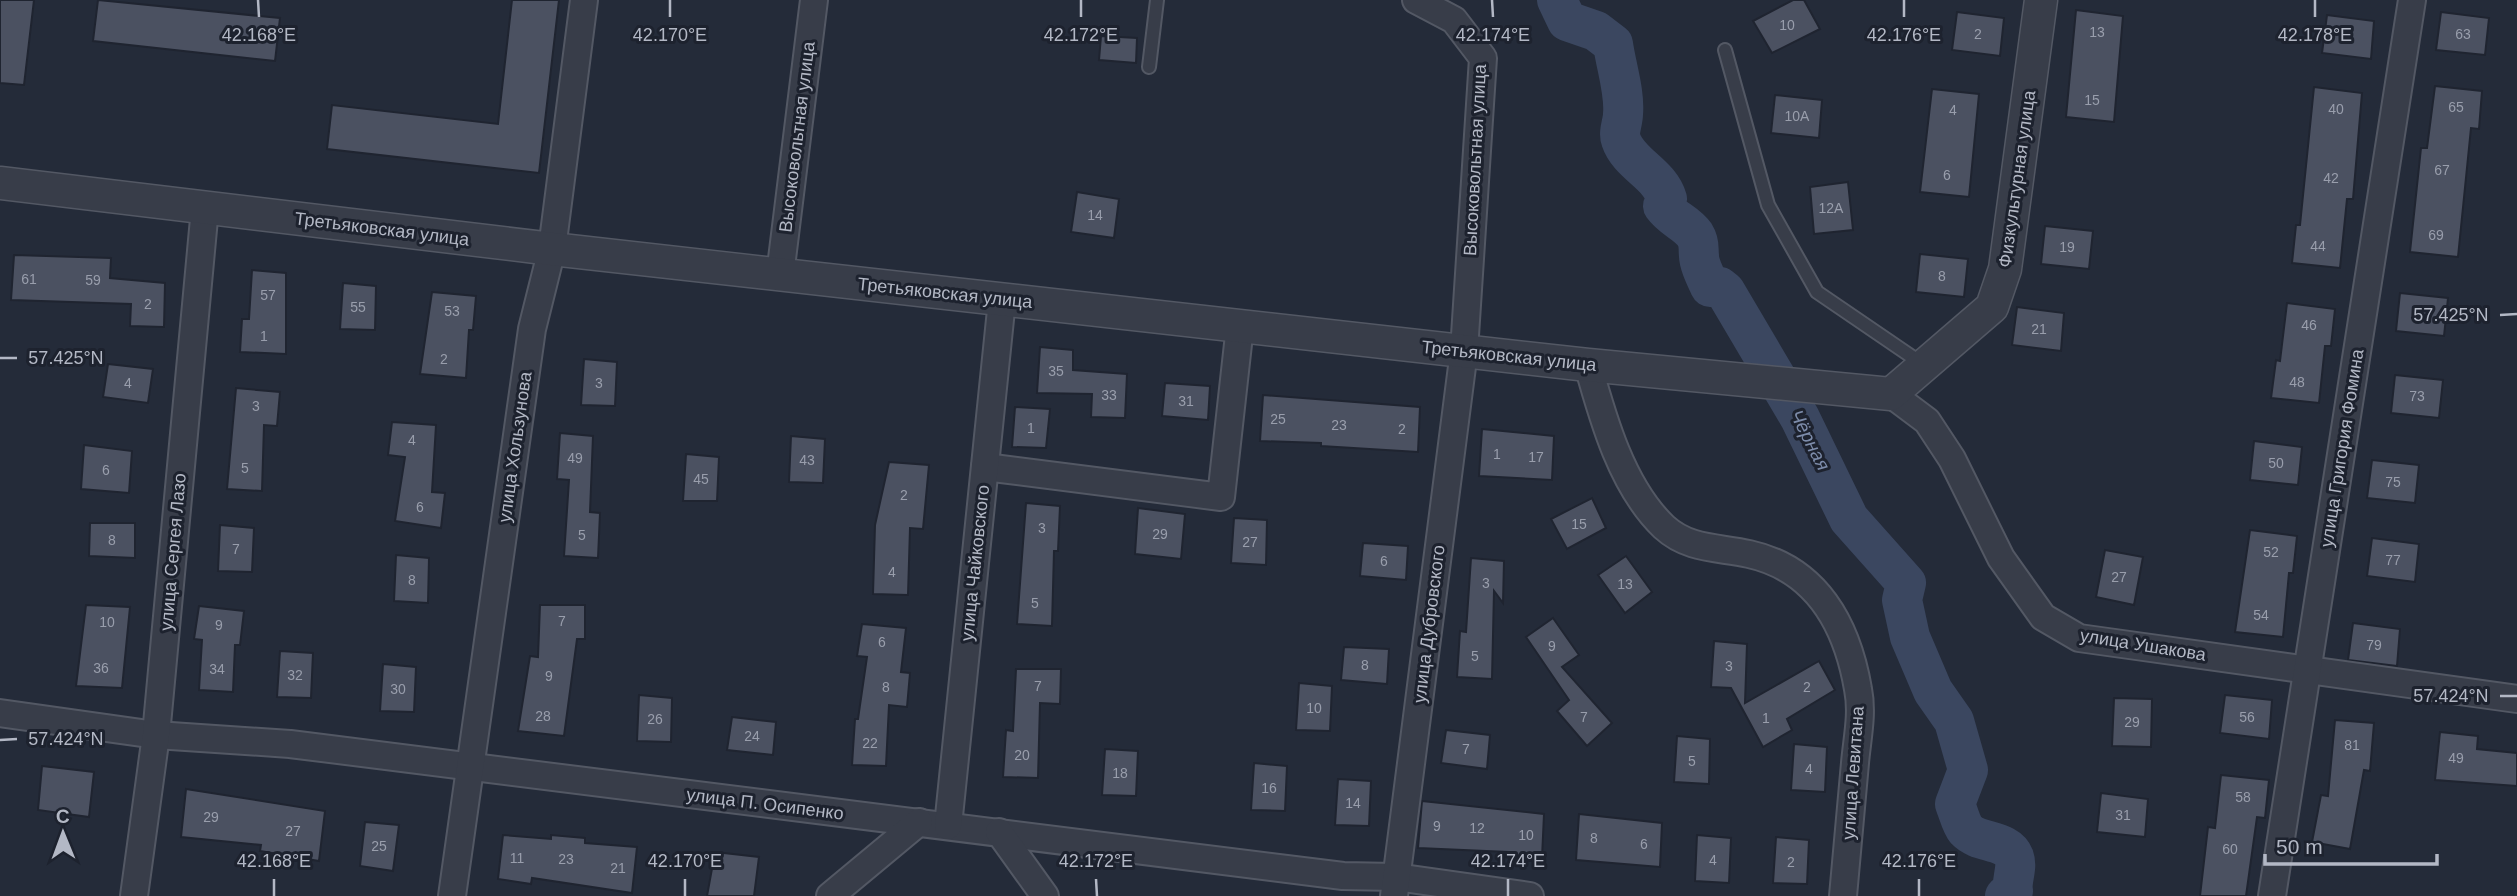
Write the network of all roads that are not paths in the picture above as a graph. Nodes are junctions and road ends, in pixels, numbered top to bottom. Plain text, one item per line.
1 (584, 0) edge
2 (814, 0) edge
3 (1157, 0) edge
4 (1416, 0) edge
5 (2041, 0) edge
6 (2412, 0) edge
7 (1725, 50) dead end
8 (1149, 67) dead end
9 (0, 183) edge
10 (205, 208) junction
11 (552, 249) junction
12 (780, 275) junction
13 (1002, 300) junction
14 (1241, 326) junction
15 (1464, 351) junction
16 (1588, 365) junction
17 (1924, 365) junction
18 (1878, 393) junction
19 (985, 467) junction
20 (2307, 670) junction
21 (2517, 699) edge
22 (0, 713) edge
23 (156, 735) junction
24 (468, 768) junction
25 (919, 822) junction
26 (948, 826) junction
27 (999, 832) junction
28 (1395, 887) edge
29 (134, 896) edge
30 (452, 896) edge
31 (830, 896) edge
32 (1045, 896) edge
33 (1530, 896) edge
34 (1843, 896) edge
35 (2272, 896) edge

1 - 11 street, улица Хользунова
2 - 12 street, Высоковольтная улица
3 - 8 lane
4 - 15 street, Высоковольтная улица
5 - 17 street, Физкультурная улица
6 - 20 street, улица Григория Фомина
7 - 17 lane
9 - 10 street, Третьяковская улица
10 - 11 street, Третьяковская улица
10 - 23 street, улица Сергея Лазо
11 - 12 street, Третьяковская улица
11 - 24 street, улица Хользунова
12 - 13 street, Третьяковская улица
13 - 14 street, Третьяковская улица
13 - 19 street, улица Чайковского
14 - 15 street, Третьяковская улица
14 - 19 street
15 - 16 street, Третьяковская улица
15 - 28 street, улица Дубровского
16 - 18 street, Третьяковская улица
16 - 34 street, улица Левитана
17 - 18 street, Физкультурная улица
18 - 20 street, улица Ушакова
19 - 26 street, улица Чайковского
20 - 21 street, улица Ушакова
20 - 35 street, улица Григория Фомина
22 - 23 street, улица П. Осипенко
23 - 24 street, улица П. Осипенко
23 - 29 street, улица Сергея Лазо
24 - 25 street, улица П. Осипенко
24 - 30 street, улица Хользунова
25 - 26 street, улица П. Осипенко
25 - 31 street
26 - 27 street, улица П. Осипенко
27 - 28 street, улица П. Осипенко
27 - 32 street
28 - 33 street, улица П. Осипенко

